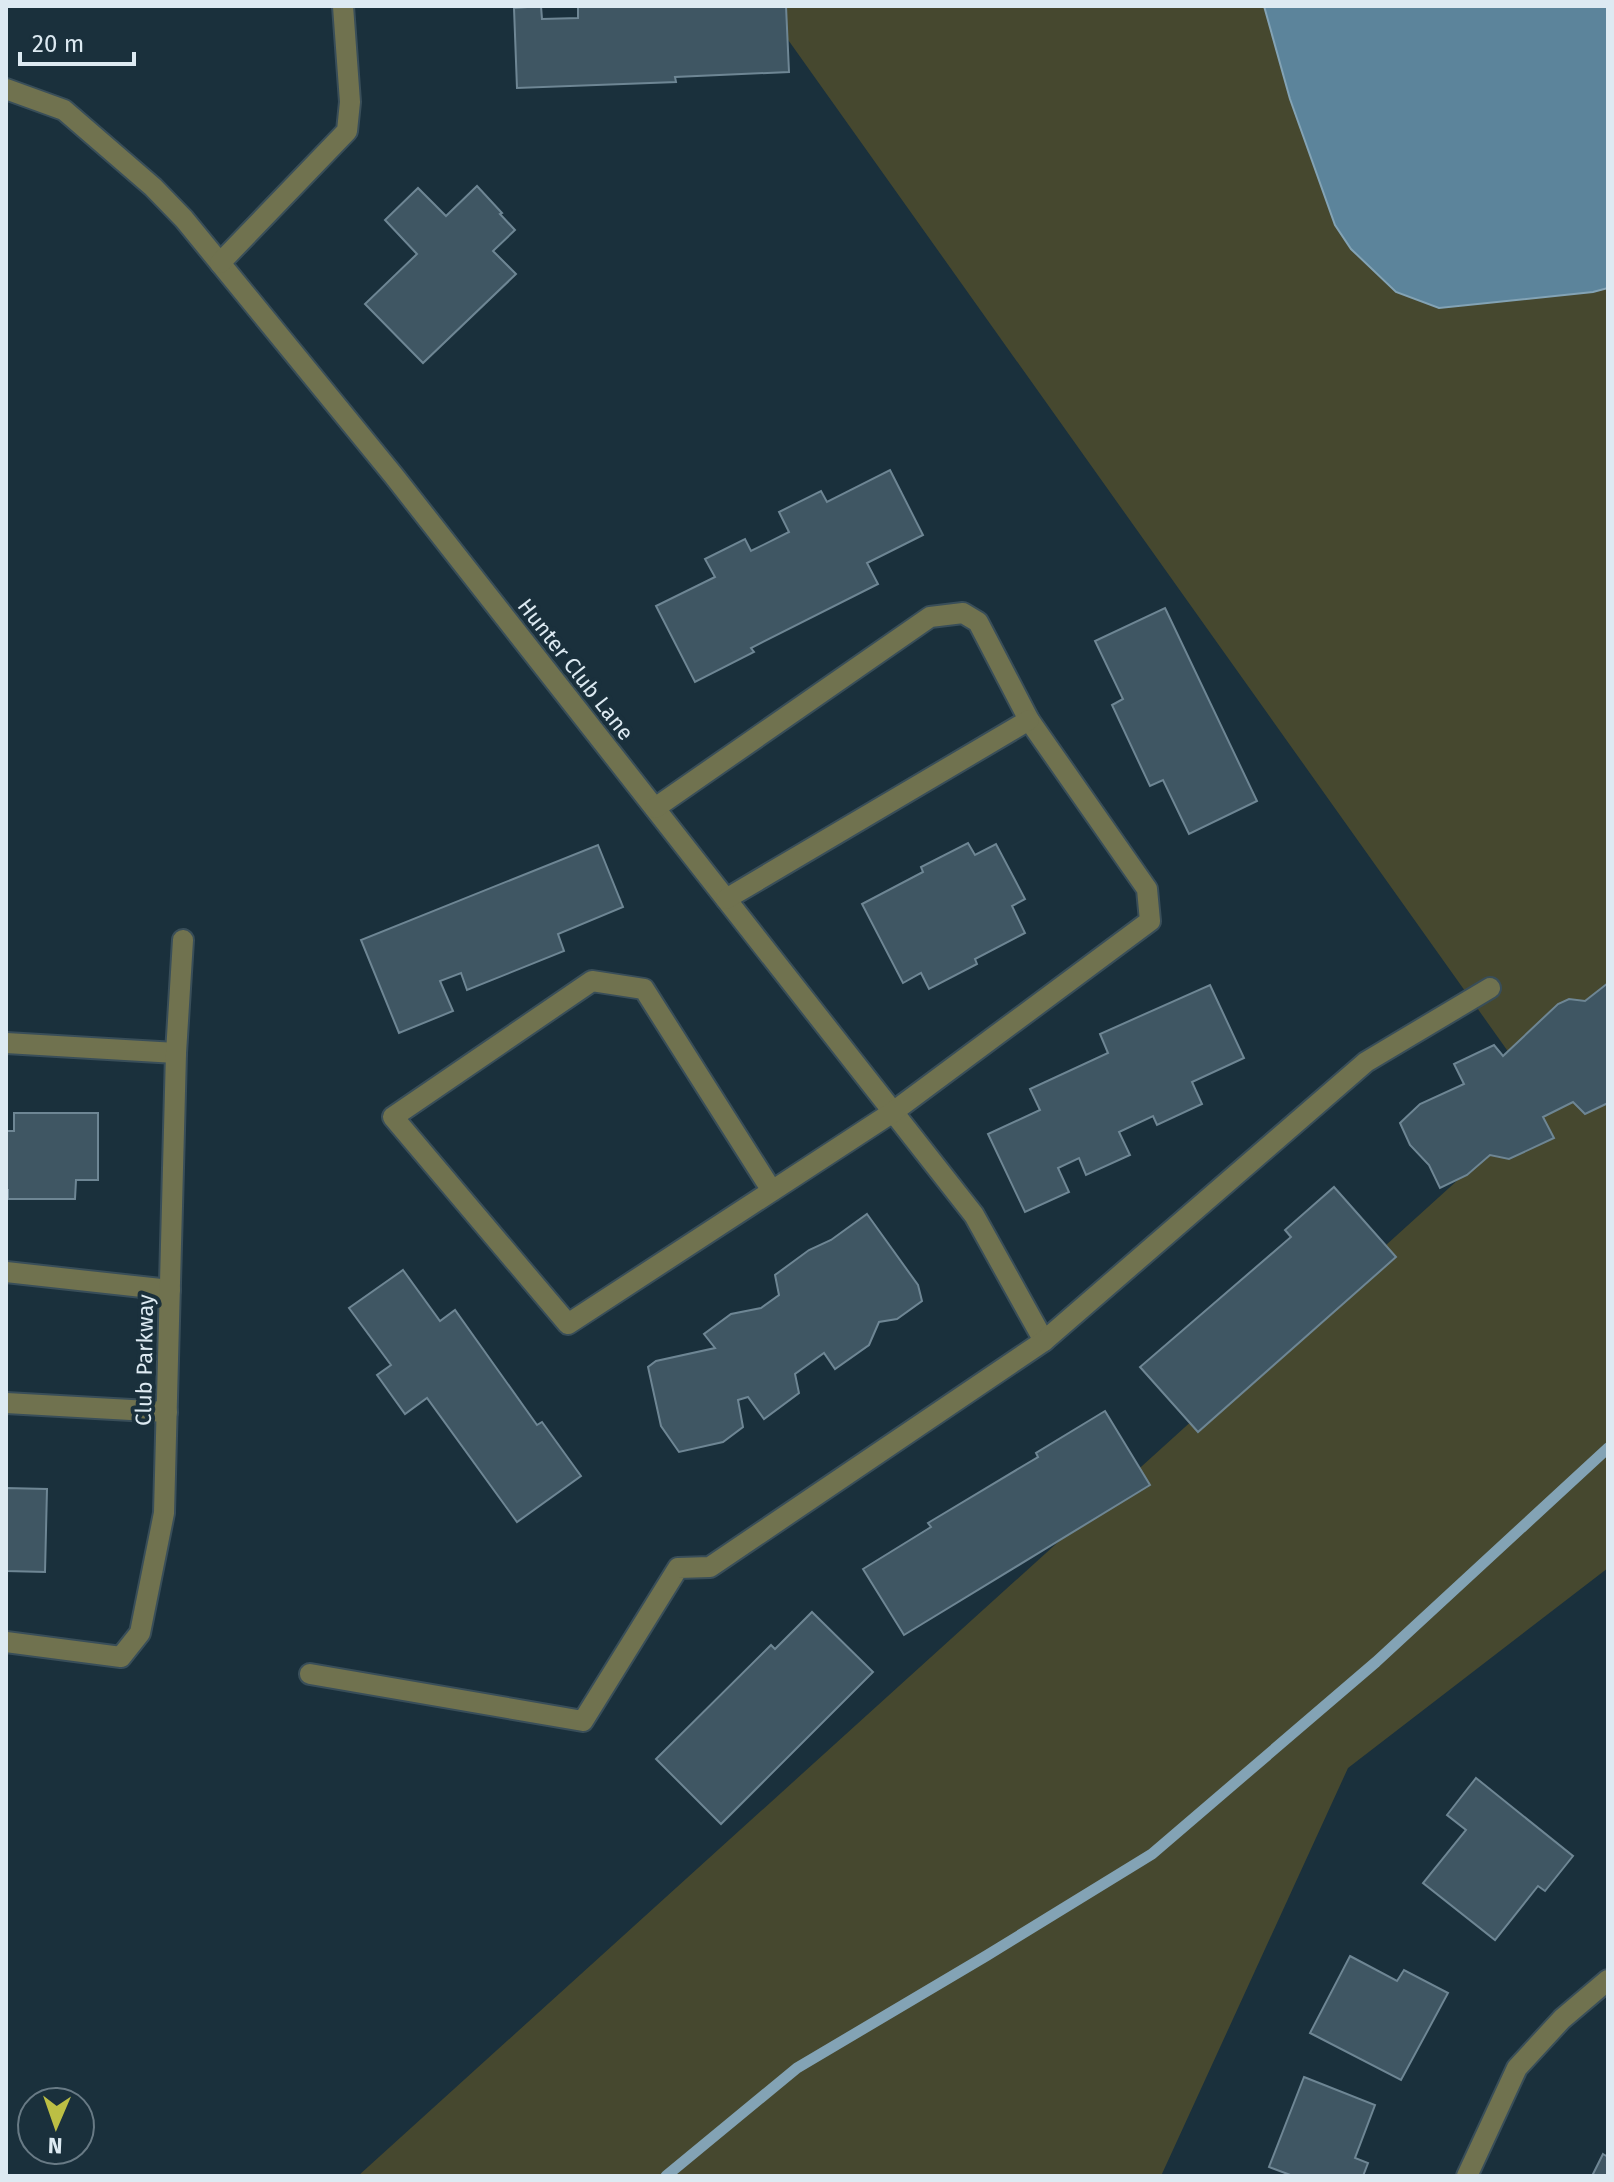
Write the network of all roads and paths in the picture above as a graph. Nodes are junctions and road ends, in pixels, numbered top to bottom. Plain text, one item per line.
1 (343, 6) edge
2 (6, 89) edge
3 (220, 263) junction
4 (1029, 720) junction
5 (655, 808) junction
6 (726, 899) junction
7 (183, 940) dead end
8 (1490, 988) dead end
9 (6, 1043) edge
10 (176, 1053) junction
11 (893, 1112) junction
12 (772, 1191) junction
13 (6, 1272) edge
14 (170, 1290) junction
15 (1044, 1341) junction
16 (6, 1403) edge
17 (167, 1412) junction
18 (6, 1642) edge
19 (310, 1674) dead end
20 (1608, 1980) edge
21 (1467, 2176) edge

1 - 3 street
2 - 3 street, Hunter Club Lane
3 - 5 street, Hunter Club Lane
4 - 5 street
4 - 6 street
4 - 11 street
5 - 6 street, Hunter Club Lane
6 - 11 street, Hunter Club Lane
7 - 10 street, Club Parkway
8 - 15 street
9 - 10 street
10 - 14 street, Club Parkway
11 - 12 street
11 - 15 street, Hunter Club Lane
12 - 12 street
13 - 14 street
14 - 17 street, Club Parkway
15 - 19 street
16 - 17 street
17 - 18 street, Club Parkway
20 - 21 street

